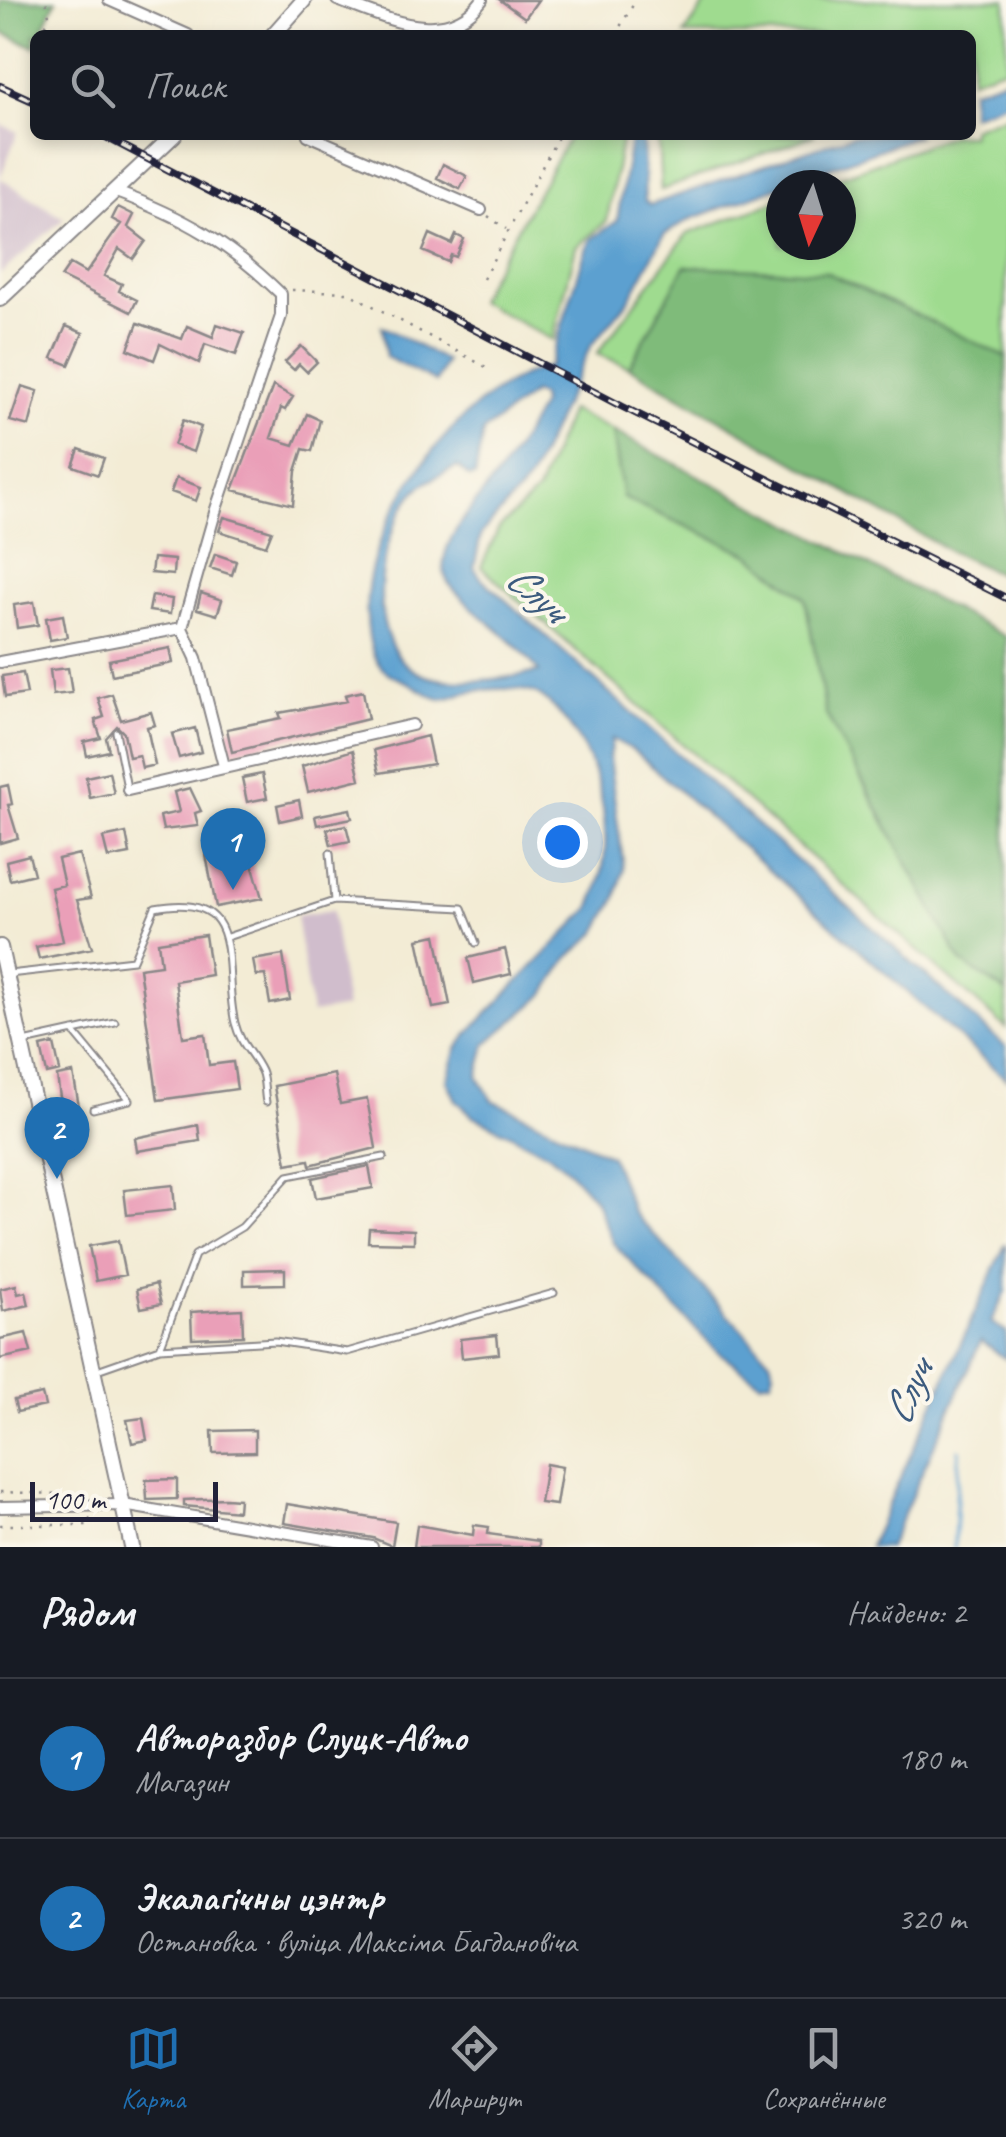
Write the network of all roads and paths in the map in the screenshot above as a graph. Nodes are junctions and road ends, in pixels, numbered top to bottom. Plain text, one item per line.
1 (46, 0) edge
2 (109, 0) edge
3 (304, 0) edge
4 (337, 0) edge
5 (482, 0) edge
6 (636, 0) edge
7 (44, 30) edge
8 (177, 30) edge
9 (277, 30) edge
10 (618, 30) edge
11 (169, 140) edge
12 (320, 140) edge
13 (556, 140) edge
14 (116, 192) junction
15 (481, 210) joint
16 (507, 230) junction
17 (482, 279) dead end
18 (281, 294) junction
19 (0, 299) edge
20 (486, 367) dead end
21 (182, 628) junction
22 (0, 662) edge
23 (412, 725) dead end
24 (116, 732) dead end
25 (224, 766) junction
26 (128, 790) joint
27 (330, 853) dead end
28 (334, 900) junction
29 (228, 937) junction
30 (476, 943) dead end
31 (0, 948) edge
32 (6, 975) junction
33 (7, 1013) edge
34 (115, 1022) dead end
35 (73, 1031) junction
36 (20, 1042) junction
37 (266, 1102) dead end
38 (93, 1109) dead end
39 (384, 1157) dead end
40 (554, 1293) dead end
41 (160, 1348) junction
42 (94, 1371) junction
43 (85, 1491) dead end
44 (0, 1492) edge
45 (123, 1505) junction
46 (0, 1507) edge
47 (0, 1525) edge
48 (90, 1525) dead end
49 (132, 1547) edge
50 (372, 1547) edge

1 - 7 path
2 - 8 street
3 - 9 main road
4 - 5 street
6 - 10 path
11 - 14 main road
12 - 15 street
13 - 16 path
14 - 18 street
14 - 19 main road
15 - 16 path
16 - 17 path
18 - 20 path
18 - 21 street
21 - 22 street
21 - 25 street
23 - 25 street
24 - 26 lane
25 - 26 street
27 - 28 lane
28 - 29 lane
28 - 30 lane
29 - 32 lane
29 - 37 lane
31 - 32 main road
32 - 33 main road
33 - 36 main road
34 - 35 lane
35 - 36 lane
35 - 38 lane
36 - 42 main road
39 - 41 lane
40 - 41 lane
41 - 42 lane
42 - 45 main road
43 - 44 path
45 - 46 street
45 - 49 main road
45 - 50 street
47 - 48 path

